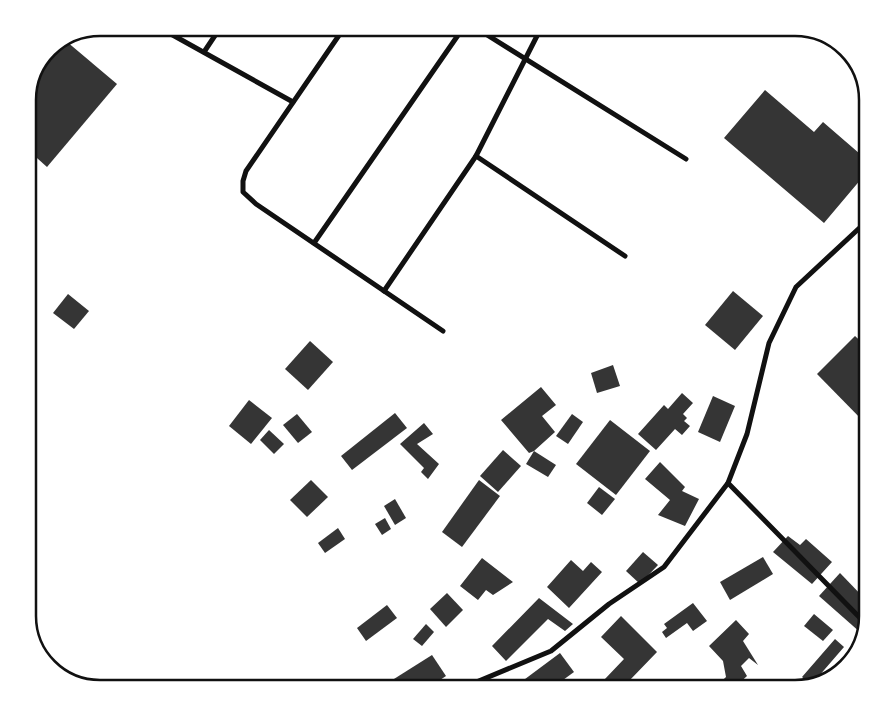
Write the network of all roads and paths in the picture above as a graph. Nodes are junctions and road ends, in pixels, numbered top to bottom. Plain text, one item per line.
1 (175, 36) edge
2 (215, 36) edge
3 (339, 36) edge
4 (457, 36) edge
5 (490, 36) edge
6 (537, 36) edge
7 (204, 52) junction
8 (527, 58) junction
9 (294, 102) junction
10 (476, 156) junction
11 (686, 160) dead end
12 (859, 229) edge
13 (314, 243) junction
14 (625, 256) dead end
15 (384, 291) junction
16 (443, 331) dead end
17 (728, 483) junction
18 (859, 618) edge
19 (481, 680) edge

1 - 7 street
2 - 7 street
3 - 9 street
4 - 13 street
5 - 8 street
6 - 8 street
7 - 9 street
8 - 10 street
8 - 11 street
9 - 13 street
10 - 14 street
10 - 15 street
12 - 17 street
13 - 15 street
15 - 16 street
17 - 18 street
17 - 19 street

